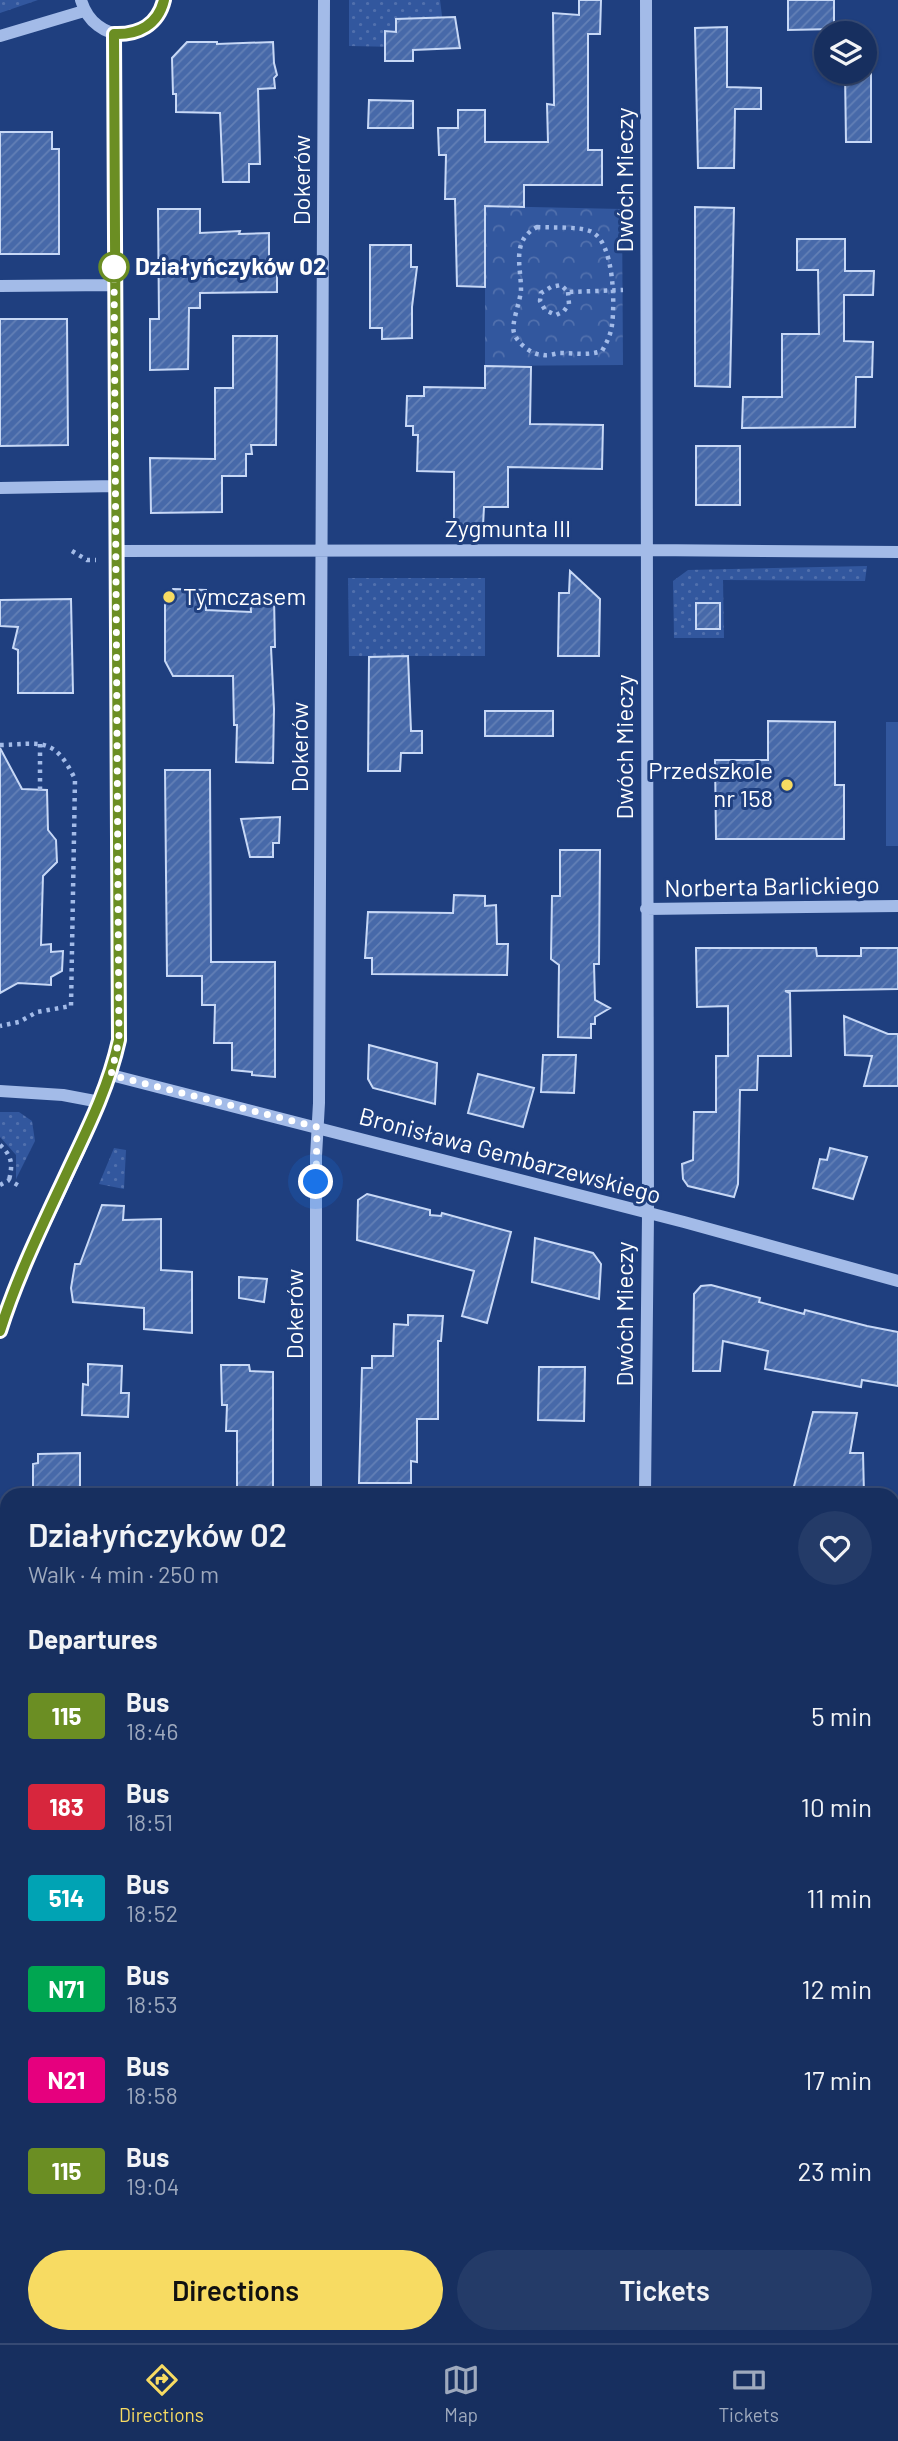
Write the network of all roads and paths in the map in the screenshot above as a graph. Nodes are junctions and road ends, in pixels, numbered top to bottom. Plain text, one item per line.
1 (164, 0) edge
2 (324, 0) edge
3 (646, 0) edge
4 (83, 5) edge
5 (114, 34) junction
6 (0, 36) edge
7 (114, 285) junction
8 (0, 286) edge
9 (612, 290) junction
10 (623, 290) dead end
11 (568, 292) junction
12 (117, 486) junction
13 (0, 488) edge
14 (646, 550) junction
15 (72, 551) dead end
16 (117, 551) junction
17 (322, 552) junction
18 (898, 552) edge
19 (96, 560) dead end
20 (40, 744) junction
21 (0, 745) edge
22 (40, 790) dead end
23 (898, 906) edge
24 (646, 909) junction
25 (0, 1026) edge
26 (111, 1075) junction
27 (0, 1091) edge
28 (100, 1102) junction
29 (317, 1127) junction
30 (0, 1145) edge
31 (9, 1180) junction
32 (0, 1185) edge
33 (21, 1187) dead end
34 (648, 1215) junction
35 (898, 1281) edge
36 (3, 1310) edge
37 (0, 1331) edge
38 (316, 1488) edge
39 (645, 1488) edge

1 - 5 street
2 - 17 street, Dokerów
3 - 14 street, Dwóch Mieczy
4 - 5 street
4 - 6 street
5 - 7 street
7 - 8 street
7 - 12 street
9 - 9 path
9 - 10 path
9 - 11 path
11 - 11 path
12 - 13 street
12 - 16 street
14 - 17 street, Zygmunta III
14 - 18 street, Zygmunta III
14 - 24 street, Dwóch Mieczy
15 - 19 path
16 - 17 street, Zygmunta III
16 - 26 street
17 - 29 street, Dokerów
20 - 21 path
20 - 22 path
20 - 25 path
23 - 24 street, Norberta Barlickiego
24 - 34 street, Dwóch Mieczy
26 - 28 street
26 - 29 street, Bronisława Gembarzewskiego
27 - 28 street
28 - 36 street
29 - 34 street, Bronisława Gembarzewskiego
29 - 38 street, Dokerów
30 - 31 path
31 - 32 path
31 - 33 path
34 - 35 street, Bronisława Gembarzewskiego
34 - 39 street, Dwóch Mieczy
36 - 37 street

